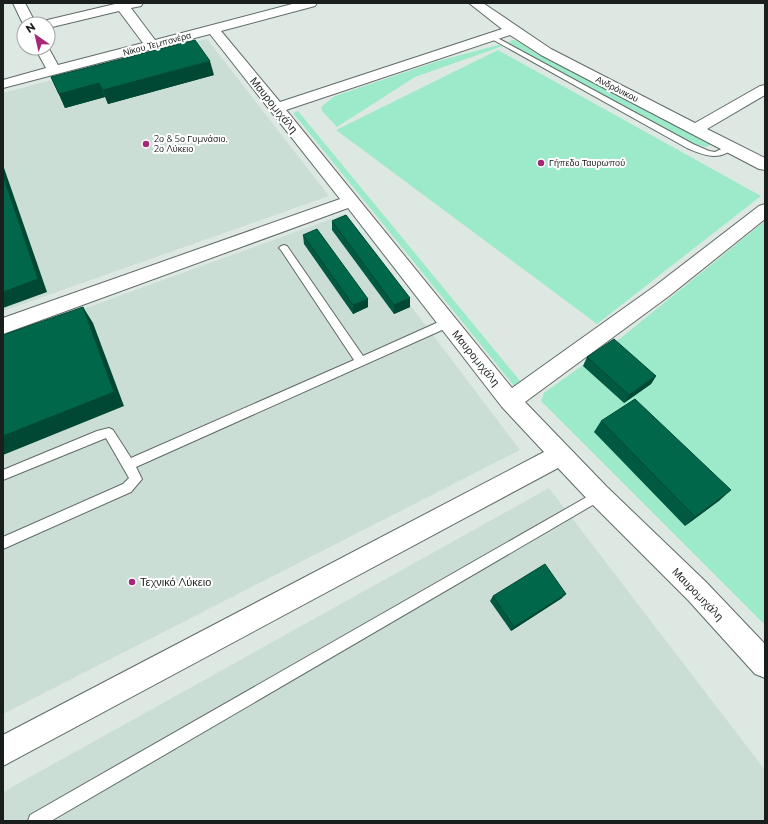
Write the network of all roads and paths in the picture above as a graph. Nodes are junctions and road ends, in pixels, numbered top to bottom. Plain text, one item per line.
1 (19, 3) edge
2 (137, 3) edge
3 (311, 3) edge
4 (475, 3) edge
5 (121, 5) edge
6 (25, 16) edge
7 (56, 22) edge
8 (213, 29) junction
9 (512, 30) junction
10 (492, 37) junction
11 (152, 45) junction
12 (46, 56) edge
13 (54, 71) junction
14 (3, 84) edge
15 (765, 89) edge
16 (277, 108) junction
17 (696, 129) junction
18 (730, 147) junction
19 (765, 165) edge
20 (351, 201) junction
21 (765, 210) edge
22 (284, 248) dead end
23 (447, 323) junction
24 (3, 326) edge
25 (361, 362) junction
26 (510, 401) junction
27 (561, 455) junction
28 (129, 465) junction
29 (3, 475) edge
30 (599, 495) junction
31 (3, 543) edge
32 (765, 664) edge
33 (3, 751) edge
34 (36, 821) edge

1 - 6 street
2 - 5 street
3 - 8 street, Νίκου Τεμπονέρα
4 - 9 street, Ανδρόνικου
5 - 7 street
5 - 11 street
8 - 11 street, Νίκου Τεμπονέρα
8 - 16 street, Μαυρομιχάλη
9 - 10 street
9 - 17 street, Ανδρόνικου
10 - 16 street
10 - 18 lane
11 - 13 street, Νίκου Τεμπονέρα
12 - 13 street
13 - 14 street, Νίκου Τεμπονέρα
15 - 17 street
16 - 20 street, Μαυρομιχάλη
17 - 18 street, Ανδρόνικου
18 - 19 street, Ανδρόνικου
20 - 23 street, Μαυρομιχάλη
20 - 24 street
21 - 26 street
22 - 25 lane
23 - 25 lane
23 - 26 street, Μαυρομιχάλη
25 - 28 lane
26 - 27 street, Μαυρομιχάλη
27 - 30 street, Μαυρομιχάλη
27 - 33 street
28 - 29 lane
28 - 31 lane
30 - 32 street, Μαυρομιχάλη
30 - 34 lane

